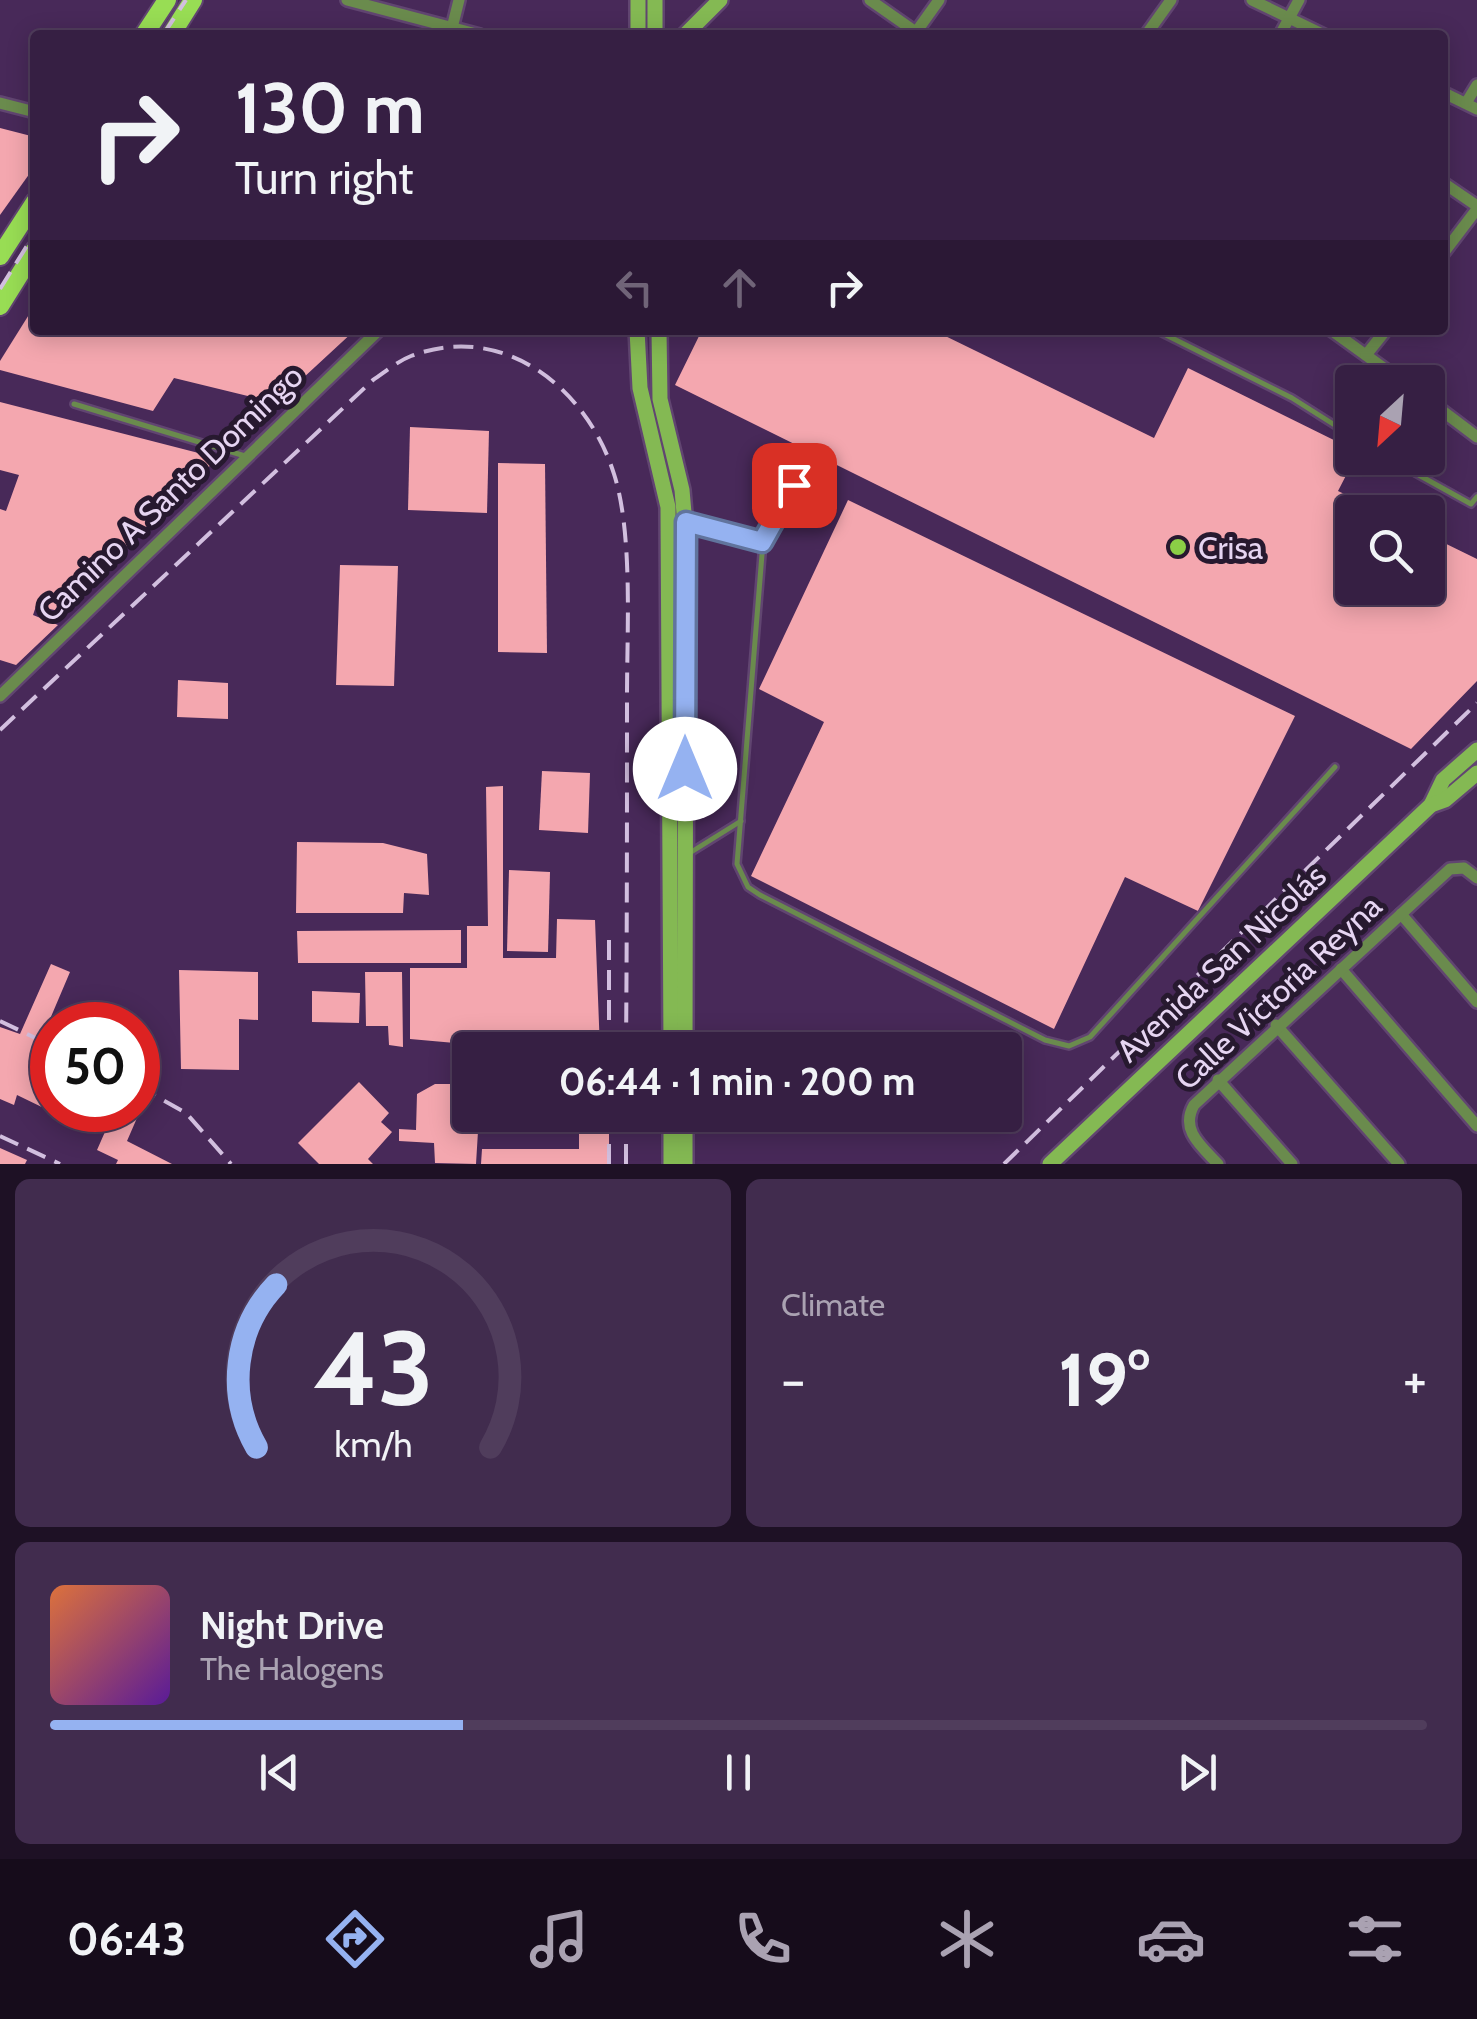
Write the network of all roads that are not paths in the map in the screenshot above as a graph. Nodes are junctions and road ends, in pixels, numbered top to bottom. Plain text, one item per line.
1 (167, 0) edge
2 (193, 0) edge
3 (347, 0) edge
4 (459, 0) edge
5 (638, 0) edge
6 (655, 0) edge
7 (720, 0) edge
8 (870, 0) edge
9 (940, 0) edge
10 (1171, 0) edge
11 (1252, 0) edge
12 (1299, 0) edge
13 (1288, 18) junction
14 (452, 28) junction
15 (147, 30) edge
16 (174, 30) edge
17 (460, 30) edge
18 (638, 30) edge
19 (655, 30) edge
20 (690, 30) edge
21 (911, 30) edge
22 (920, 30) edge
23 (1150, 30) edge
24 (1282, 30) edge
25 (1313, 30) edge
26 (1477, 85) edge
27 (1448, 95) edge
28 (0, 103) edge
29 (1471, 106) edge
30 (30, 111) edge
31 (1448, 186) edge
32 (1477, 208) edge
33 (30, 210) edge
34 (1448, 246) edge
35 (0, 256) edge
36 (30, 258) edge
37 (0, 306) edge
38 (374, 335) edge
39 (638, 335) edge
40 (659, 335) edge
41 (1166, 335) edge
42 (1339, 335) edge
43 (1382, 335) edge
44 (1366, 355) junction
45 (1380, 365) edge
46 (74, 404) dead end
47 (1445, 413) edge
48 (1335, 425) edge
49 (1477, 437) edge
50 (248, 457) junction
51 (1418, 475) edge
52 (794, 485) dead end
53 (1477, 497) edge
54 (1474, 506) edge
55 (686, 522) junction
56 (762, 542) junction
57 (0, 696) edge
58 (1477, 750) edge
59 (1334, 766) dead end
60 (1477, 773) edge
61 (1431, 805) junction
62 (741, 821) junction
63 (684, 856) junction
64 (1477, 878) edge
65 (1401, 914) junction
66 (1340, 969) junction
67 (1477, 1002) edge
68 (1276, 1025) junction
69 (671, 1032) edge
70 (685, 1032) edge
71 (1218, 1080) junction
72 (1477, 1126) edge
73 (671, 1132) edge
74 (685, 1132) edge
75 (671, 1164) edge
76 (685, 1164) edge
77 (1050, 1164) edge
78 (1218, 1164) edge
79 (1292, 1164) edge
80 (1400, 1164) edge

1 - 15 main road
2 - 16 main road
3 - 14 street
4 - 14 street
5 - 18 main road
6 - 19 main road
7 - 20 main road
8 - 21 street
9 - 22 street
10 - 23 street
11 - 13 street
12 - 13 street
13 - 24 street
13 - 25 street
14 - 17 street
26 - 29 street
27 - 29 street
28 - 30 street
31 - 32 street
32 - 34 street
33 - 35 main road
36 - 37 main road
38 - 50 street, Camino A Santo Domingo
39 - 69 main road
40 - 55 main road
41 - 48 lane
42 - 44 street
43 - 44 street
44 - 45 street
46 - 50 lane
47 - 49 street
50 - 57 street, Camino A Santo Domingo
51 - 54 lane
52 - 56 lane
53 - 54 lane
55 - 56 lane
55 - 63 main road
56 - 62 lane
58 - 61 main road, Avenida San Nicolás
59 - 62 lane
60 - 61 main road, Avenida San Nicolás
61 - 77 main road, Avenida San Nicolás
62 - 63 lane
63 - 70 main road
64 - 65 street, Calle Victoria Reyna
65 - 66 street, Calle Victoria Reyna
65 - 67 street
66 - 68 street, Calle Victoria Reyna
66 - 72 street
68 - 71 street, Calle Victoria Reyna
68 - 80 street
71 - 78 street, Calle Victoria Reyna
71 - 79 street
73 - 75 main road
74 - 76 main road

